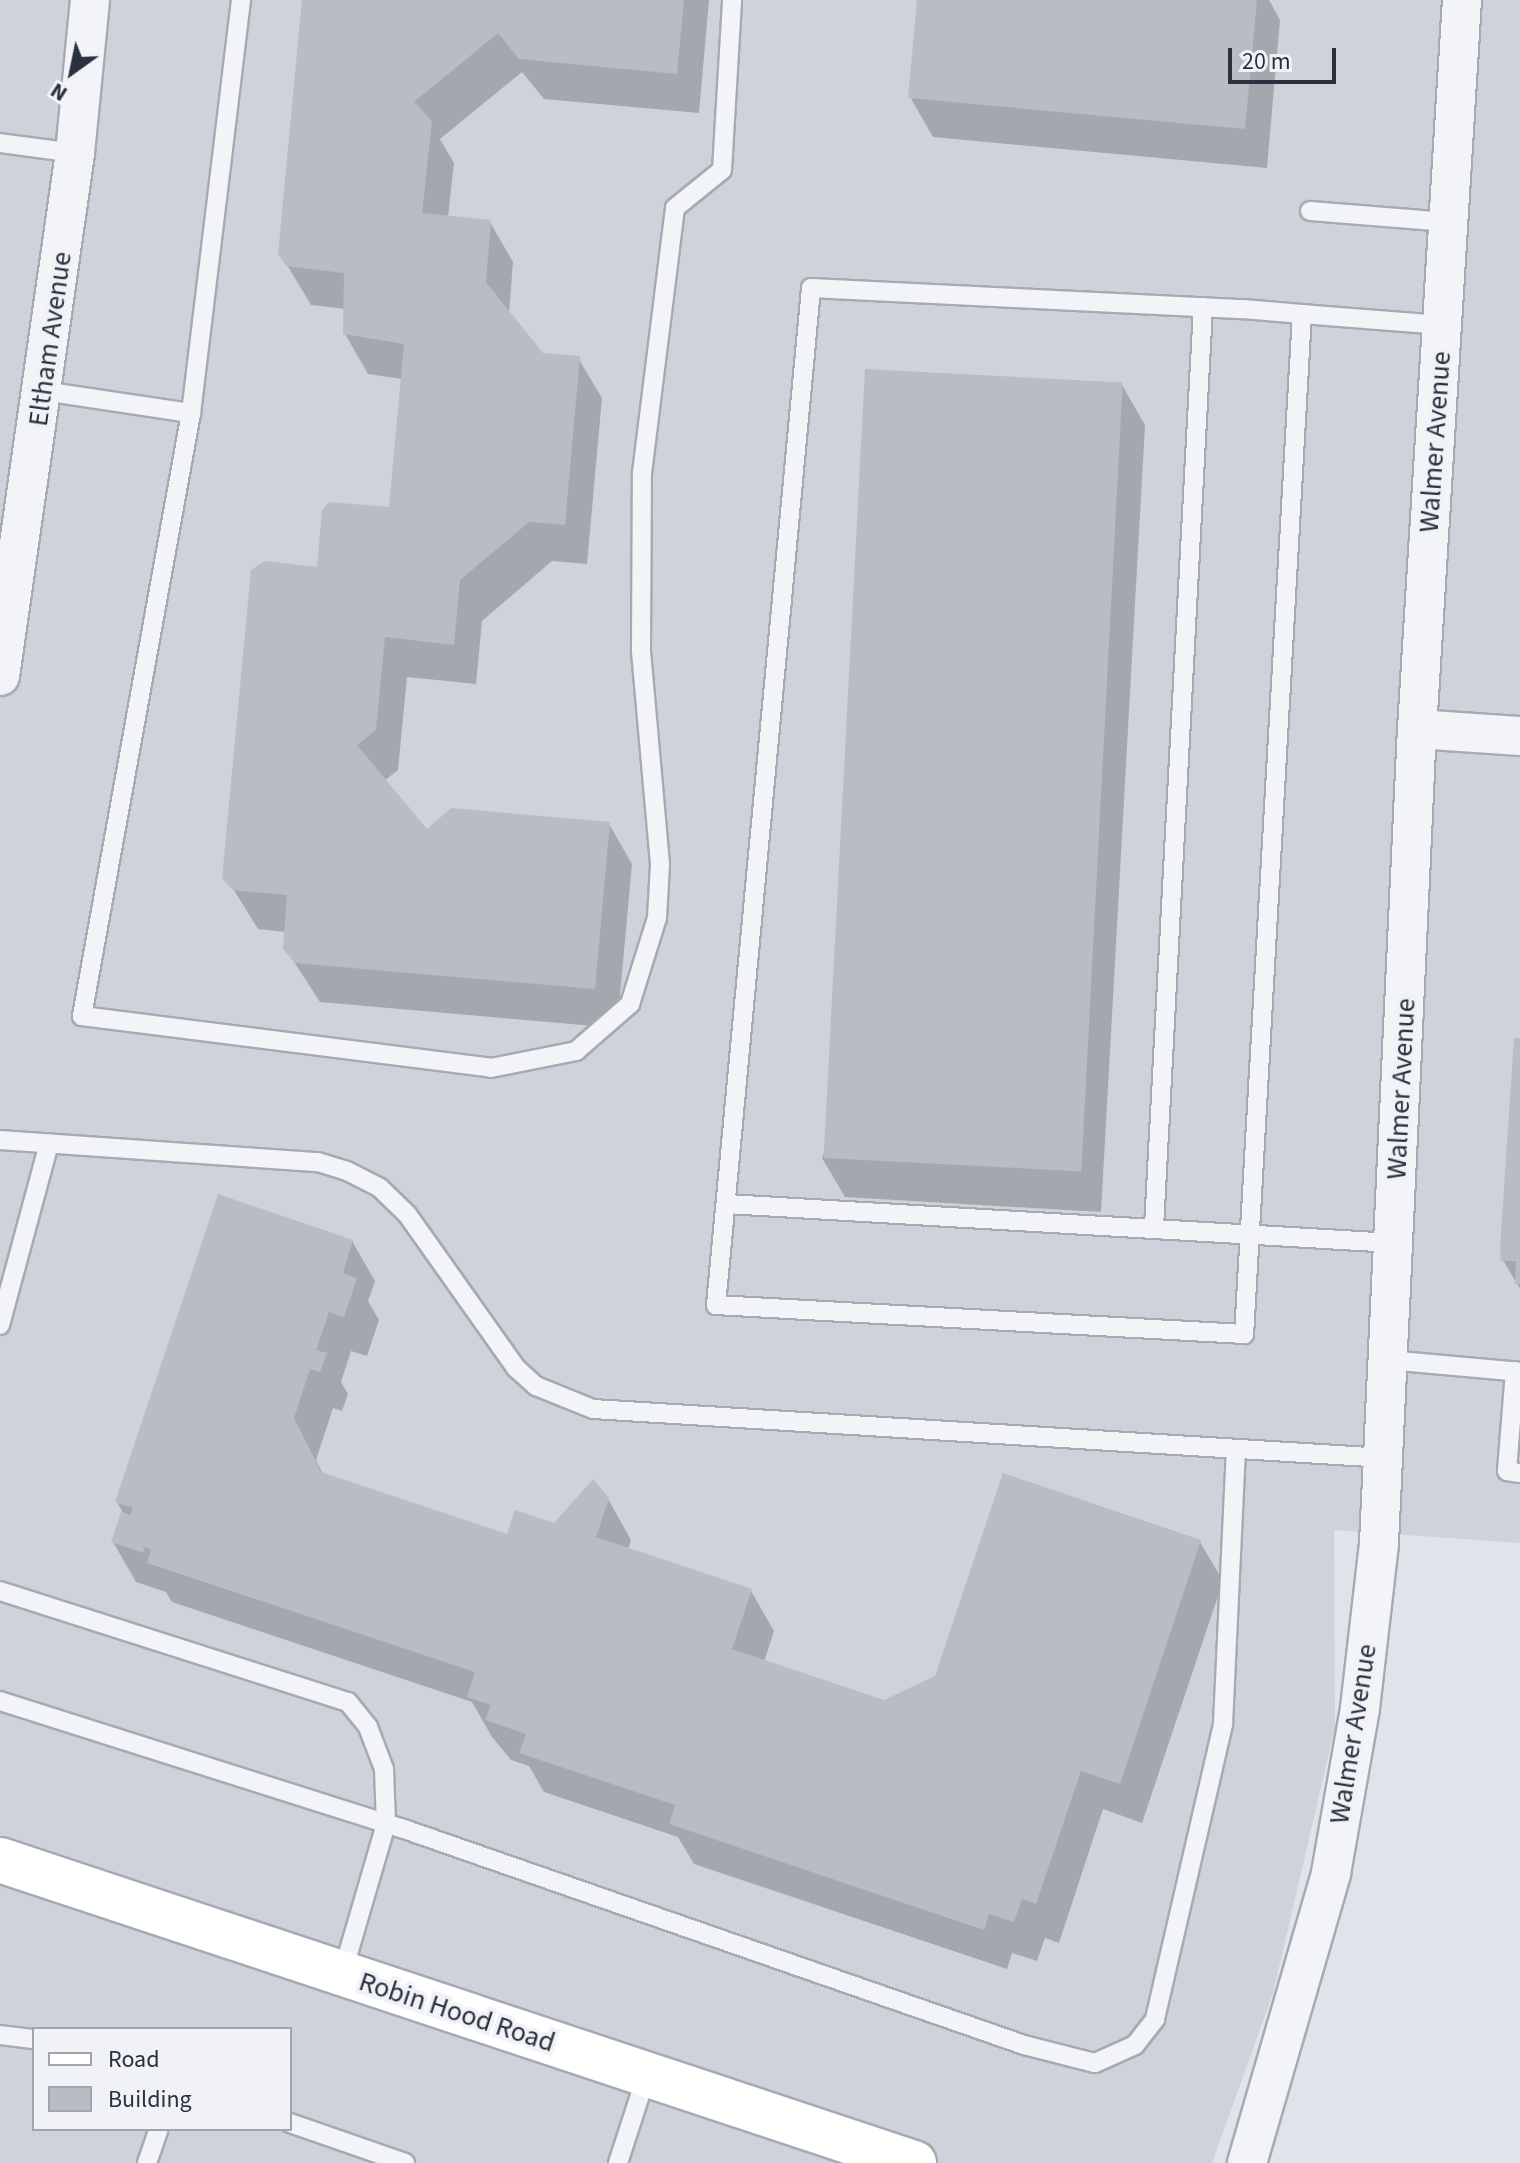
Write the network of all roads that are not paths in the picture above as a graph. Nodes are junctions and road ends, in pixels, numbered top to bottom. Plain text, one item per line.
1 (90, 0) edge
2 (241, 0) edge
3 (732, 0) edge
4 (1462, 0) edge
5 (0, 143) edge
6 (75, 153) junction
7 (1310, 211) dead end
8 (1448, 222) junction
9 (1203, 307) junction
10 (1302, 314) junction
11 (1442, 325) junction
12 (43, 391) junction
13 (191, 413) junction
14 (1, 665) edge
15 (1417, 729) junction
16 (1520, 736) edge
17 (0, 1140) edge
18 (49, 1143) junction
19 (727, 1204) junction
20 (1154, 1227) junction
21 (1249, 1232) junction
22 (1394, 1243) junction
23 (0, 1325) edge
24 (1389, 1360) junction
25 (1517, 1372) edge
26 (1236, 1449) junction
27 (1385, 1458) junction
28 (1520, 1473) edge
29 (0, 1591) edge
30 (0, 1701) edge
31 (386, 1824) junction
32 (0, 1860) edge
33 (342, 1974) junction
34 (0, 2035) edge
35 (32, 2039) edge
36 (647, 2074) junction
37 (292, 2124) edge
38 (158, 2131) edge
39 (147, 2163) edge
40 (405, 2163) edge
41 (618, 2163) edge
42 (914, 2163) edge
43 (1247, 2163) edge

1 - 6 street, Eltham Avenue
2 - 13 lane
3 - 13 lane
4 - 8 street, Walmer Avenue
5 - 6 lane
6 - 12 street, Eltham Avenue
7 - 8 lane
8 - 11 street, Walmer Avenue
9 - 10 lane
9 - 19 lane
9 - 20 lane
10 - 11 lane
10 - 21 lane
11 - 15 street, Walmer Avenue
12 - 13 lane
12 - 14 street, Eltham Avenue
15 - 16 street
15 - 22 street, Walmer Avenue
17 - 18 lane
18 - 23 lane
18 - 26 lane
19 - 20 lane
19 - 21 lane
20 - 21 lane
21 - 22 lane
22 - 24 street, Walmer Avenue
24 - 25 lane
24 - 27 street, Walmer Avenue
25 - 28 lane
26 - 27 lane
26 - 31 lane
27 - 43 street, Walmer Avenue
29 - 31 lane
30 - 31 lane
31 - 33 lane
32 - 33 street, Robin Hood Road
33 - 36 street, Robin Hood Road
34 - 35 lane
36 - 41 lane
36 - 42 street, Robin Hood Road
37 - 40 lane
38 - 39 lane

